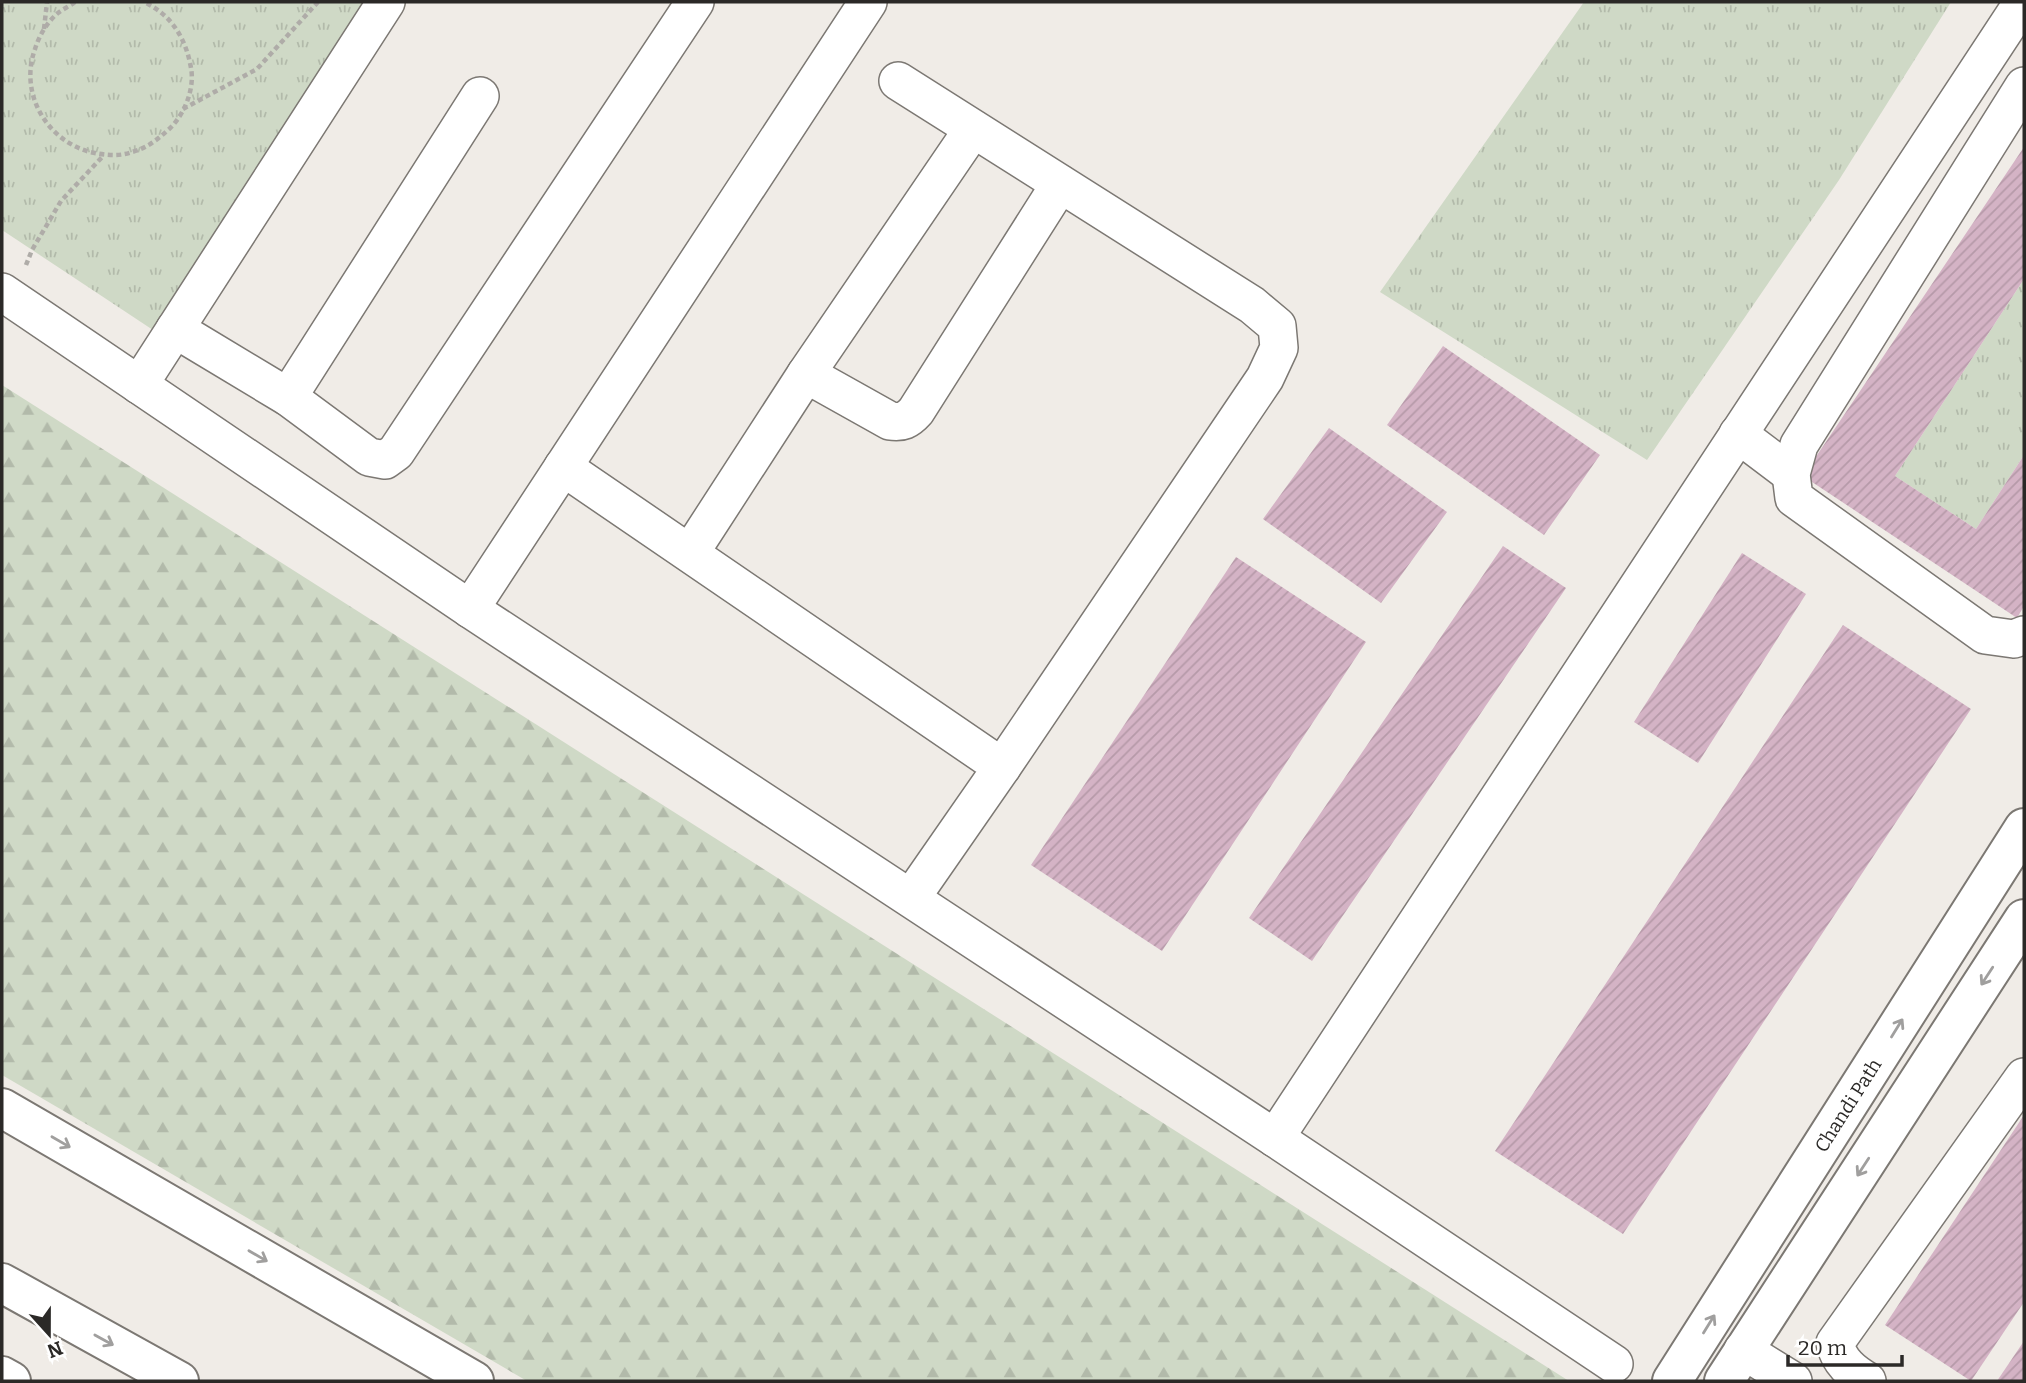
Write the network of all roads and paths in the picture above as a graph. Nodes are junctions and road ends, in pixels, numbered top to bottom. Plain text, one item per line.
1 (47, 2) edge
2 (75, 2) edge
3 (144, 2) edge
4 (318, 2) edge
5 (386, 2) edge
6 (695, 2) edge
7 (868, 2) edge
8 (2022, 2) edge
9 (44, 30) junction
10 (898, 81) dead end
11 (2024, 86) edge
12 (480, 96) dead end
13 (183, 108) junction
14 (973, 129) junction
15 (104, 155) junction
16 (1059, 184) junction
17 (7, 295) edge
18 (176, 329) junction
19 (806, 374) junction
20 (139, 384) junction
21 (288, 397) junction
22 (1738, 434) junction
23 (563, 467) junction
24 (1791, 474) junction
25 (690, 553) junction
26 (470, 609) junction
27 (2024, 635) edge
28 (1002, 767) junction
29 (2024, 828) edge
30 (911, 898) junction
31 (2024, 919) edge
32 (2024, 1077) edge
33 (2, 1108) edge
34 (1275, 1138) junction
35 (2, 1283) edge
36 (1614, 1364) dead end
37 (1733, 1366) edge
38 (2, 1376) edge
39 (11, 1381) edge
40 (179, 1381) edge
41 (474, 1381) edge
42 (1672, 1381) edge
43 (1793, 1381) edge
44 (1867, 1381) edge

1 - 9 path
2 - 9 path
3 - 13 path
4 - 13 path
5 - 18 street
6 - 21 street
7 - 23 street
8 - 22 street
9 - 15 path
10 - 14 street
11 - 24 street
12 - 21 street
13 - 15 path
14 - 16 street
14 - 19 street
15 - 17 path
16 - 19 street
16 - 28 street
17 - 20 street
18 - 20 street
18 - 21 street
19 - 25 street
20 - 26 street
22 - 24 street
22 - 34 street
23 - 25 street
23 - 26 street
24 - 27 street
25 - 28 street
26 - 30 street
28 - 30 street
42 -> 29 main road, Chandi Path
30 - 34 street
31 -> 37 main road
32 - 44 street
33 -> 41 main road
34 - 36 street
35 -> 40 main road
37 - 43 street
38 - 39 main road

